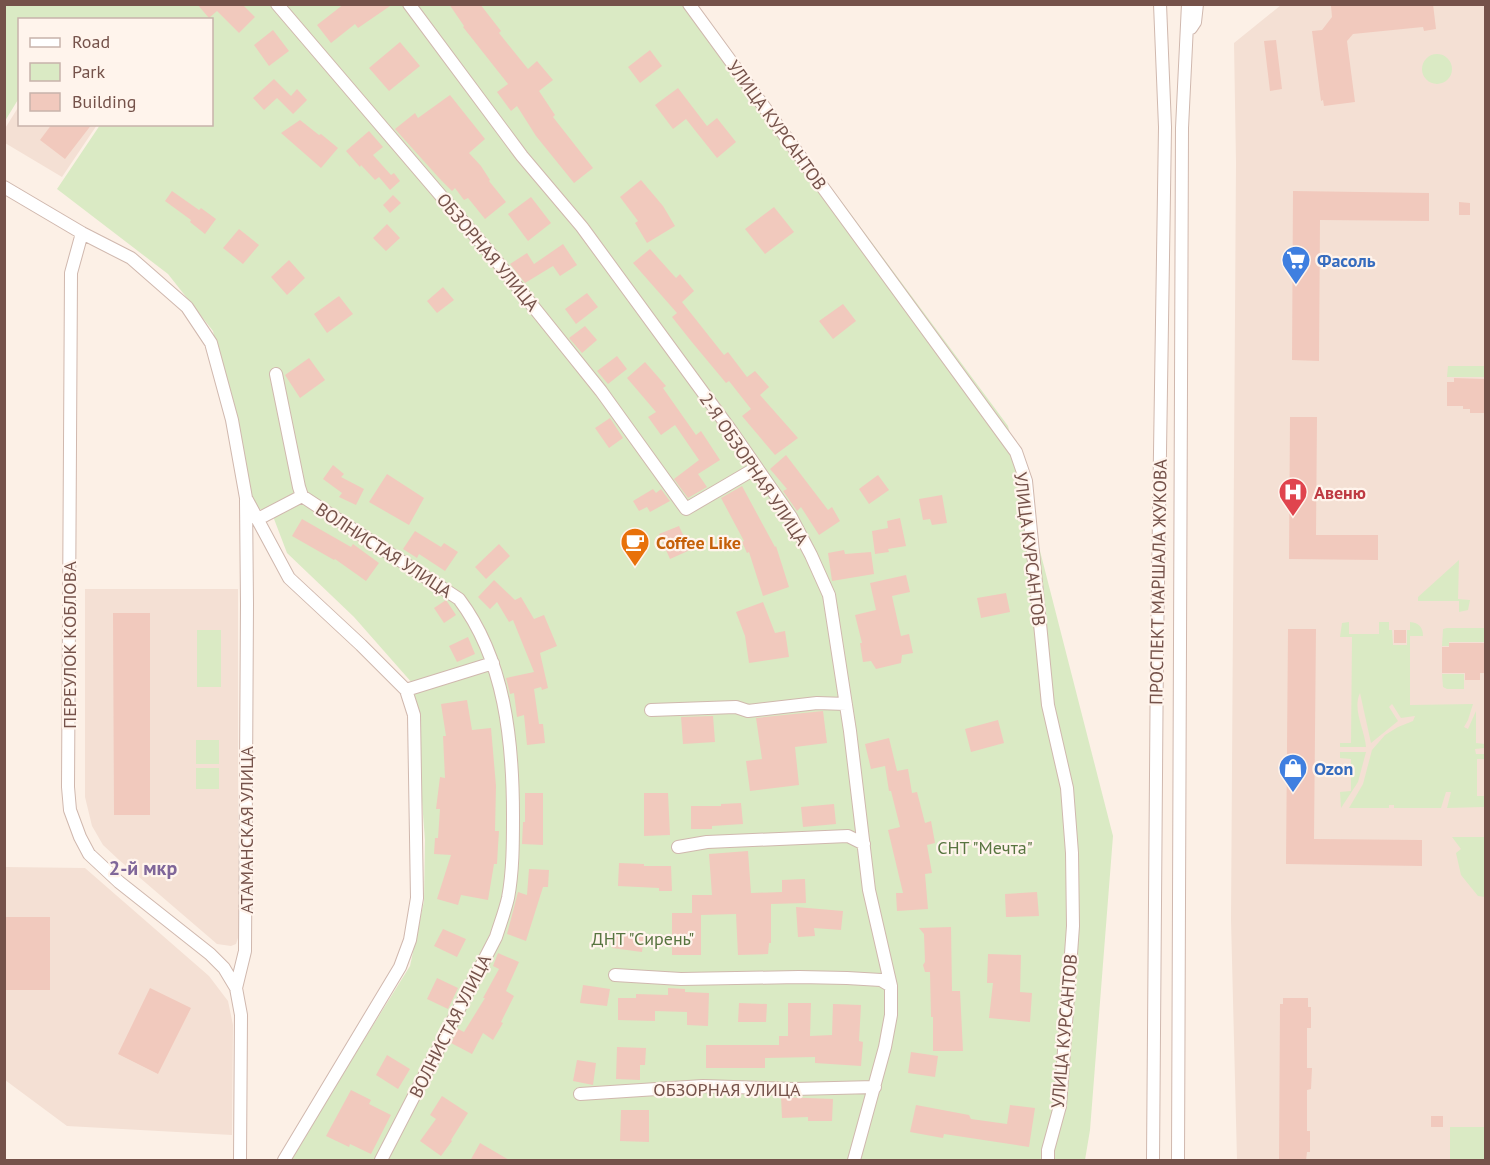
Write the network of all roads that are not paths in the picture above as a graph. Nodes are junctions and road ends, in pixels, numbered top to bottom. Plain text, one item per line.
1 (409, 4) edge
2 (689, 4) edge
3 (1160, 4) edge
4 (1188, 4) edge
5 (1197, 4) edge
6 (284, 7) edge
7 (1187, 33) junction
8 (4, 187) edge
9 (82, 233) junction
10 (276, 374) dead end
11 (756, 468) junction
12 (302, 496) junction
13 (246, 498) junction
14 (258, 519) junction
15 (493, 663) junction
16 (406, 690) junction
17 (846, 704) junction
18 (651, 710) dead end
19 (864, 844) junction
20 (678, 847) dead end
21 (615, 975) dead end
22 (891, 986) junction
23 (236, 988) junction
24 (875, 1087) junction
25 (580, 1094) dead end
26 (240, 1161) edge
27 (284, 1161) edge
28 (381, 1161) edge
29 (854, 1161) edge
30 (1048, 1161) edge
31 (1153, 1161) edge
32 (1178, 1161) edge

1 - 11 street, 2-Я ОБЗОРНАЯ УЛИЦА
2 - 30 street, УЛИЦА КУРСАНТОВ
3 - 31 street, ПРОСПЕКТ МАРШАЛА ЖУКОВА
4 - 7 street, ПРОСПЕКТ МАРШАЛА ЖУКОВА
5 - 7 street
6 - 11 street, ОБЗОРНАЯ УЛИЦА
7 - 32 street, ПРОСПЕКТ МАРШАЛА ЖУКОВА
8 - 9 street
9 - 13 street
9 - 23 street, ПЕРЕУЛОК КОБЛОВА
10 - 12 street, ВОЛНИСТАЯ УЛИЦА
11 - 17 street, 2-Я ОБЗОРНАЯ УЛИЦА
12 - 14 street
12 - 15 street, ВОЛНИСТАЯ УЛИЦА
13 - 14 street
13 - 23 street, АТАМАНСКАЯ УЛИЦА
14 - 16 street
15 - 16 street
15 - 28 street, ВОЛНИСТАЯ УЛИЦА
16 - 27 street
17 - 18 street
17 - 19 street, 2-Я ОБЗОРНАЯ УЛИЦА
19 - 20 street
19 - 22 street, 2-Я ОБЗОРНАЯ УЛИЦА
21 - 22 street
22 - 24 street, 2-Я ОБЗОРНАЯ УЛИЦА
23 - 26 street, АТАМАНСКАЯ УЛИЦА
24 - 25 street, ОБЗОРНАЯ УЛИЦА
24 - 29 street, 2-Я ОБЗОРНАЯ УЛИЦА

